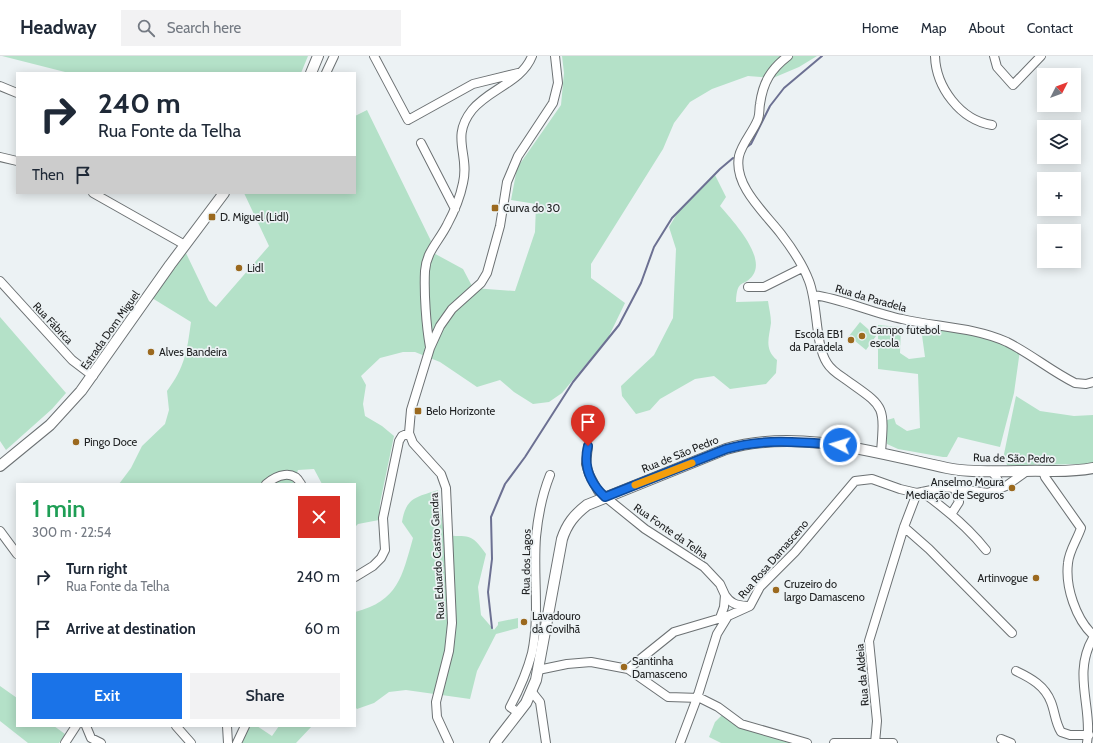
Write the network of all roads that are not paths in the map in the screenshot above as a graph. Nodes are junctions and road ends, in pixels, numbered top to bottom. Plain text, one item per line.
1 (318, 56) edge
2 (334, 56) edge
3 (374, 56) edge
4 (532, 56) edge
5 (555, 56) edge
6 (788, 56) edge
7 (935, 56) edge
8 (994, 56) edge
9 (1042, 56) edge
10 (311, 72) edge
11 (326, 72) edge
12 (522, 72) junction
13 (0, 86) edge
14 (16, 93) edge
15 (992, 126) dead end
16 (421, 144) dead end
17 (0, 157) edge
18 (16, 161) edge
19 (95, 194) edge
20 (223, 194) edge
21 (455, 209) junction
22 (185, 245) junction
23 (802, 268) junction
24 (0, 281) edge
25 (748, 287) dead end
26 (814, 295) junction
27 (427, 309) junction
28 (440, 326) junction
29 (430, 348) junction
30 (93, 376) junction
31 (1093, 382) edge
32 (409, 433) junction
33 (588, 446) dead end
34 (881, 452) junction
35 (0, 466) edge
36 (1093, 468) edge
37 (991, 471) junction
38 (1027, 471) junction
39 (1043, 471) junction
40 (550, 475) dead end
41 (268, 483) edge
42 (300, 483) edge
43 (955, 489) junction
44 (996, 490) junction
45 (920, 492) junction
46 (605, 497) junction
47 (952, 513) junction
48 (904, 528) junction
49 (0, 531) edge
50 (986, 550) dead end
51 (16, 553) edge
52 (356, 576) edge
53 (725, 594) junction
54 (750, 606) junction
55 (724, 617) junction
56 (1012, 632) dead end
57 (1093, 635) edge
58 (1093, 638) edge
59 (628, 669) junction
60 (538, 670) junction
61 (1016, 671) dead end
62 (532, 692) junction
63 (697, 698) junction
64 (519, 712) junction
65 (75, 727) edge
66 (86, 727) edge
67 (177, 727) edge
68 (228, 727) edge
69 (245, 727) edge
70 (91, 738) junction
71 (1001, 739) dead end
72 (1088, 739) edge
73 (875, 742) edge
74 (64, 743) edge
75 (101, 743) edge
76 (190, 743) edge
77 (228, 743) edge
78 (237, 743) edge
79 (448, 743) edge
80 (495, 743) edge
81 (546, 743) edge
82 (680, 743) edge
83 (807, 743) edge
84 (834, 743) edge
85 (893, 743) edge
86 (1011, 743) edge

1 - 10 main road
2 - 11 street
3 - 12 street
4 - 12 street
5 - 28 street
6 - 23 street
7 - 15 street
8 - 9 street
12 - 21 street
13 - 14 street
16 - 21 street
17 - 18 street
19 - 22 street
20 - 22 main road, Estrada Dom Miguel
21 - 27 street
22 - 30 main road, Estrada Dom Miguel
23 - 25 street
23 - 26 street
24 - 30 street, Rua Fábrica
26 - 31 street, Rua da Paradela
26 - 34 street
27 - 28 street
27 - 29 street
28 - 29 street
29 - 32 street
30 - 35 main road, Estrada Dom Miguel
32 - 52 street
32 - 79 street, Rua Eduardo Castro Gandra
33 - 46 street, Rua Fonte da Telha
34 - 37 main road, Rua de São Pedro
34 - 46 main road, Rua de São Pedro
36 - 39 main road, Rua de São Pedro
37 - 38 main road, Rua de São Pedro
37 - 44 street
38 - 39 main road, Rua de São Pedro
38 - 44 street, Rua Rosa Damasceno
39 - 57 street
40 - 64 street, Rua dos Lagos
41 - 42 street
43 - 44 street, Rua Rosa Damasceno
43 - 45 street, Rua Rosa Damasceno
43 - 47 street
45 - 47 street
45 - 48 street, Rua da Aldeia
45 - 54 street, Rua Rosa Damasceno
46 - 53 street, Rua Fonte da Telha
46 - 60 main road, Rua de São Pedro
47 - 50 street
48 - 56 street
48 - 73 street, Rua da Aldeia
49 - 51 street
53 - 54 street, Rua Fonte da Telha
53 - 55 street
54 - 55 street, Rua Rosa Damasceno
55 - 59 street, Rua Rosa Damasceno
55 - 63 street
58 - 72 street
59 - 60 street
59 - 63 street
60 - 62 main road, Rua de São Pedro
61 - 72 street
62 - 64 main road, Rua de São Pedro
62 - 81 street
63 - 82 street
63 - 83 street
64 - 80 main road, Rua de São Pedro
65 - 70 street
65 - 74 street
66 - 70 street
67 - 76 street
68 - 77 street
69 - 78 street
70 - 75 street
71 - 86 street
73 - 84 street
73 - 85 street

